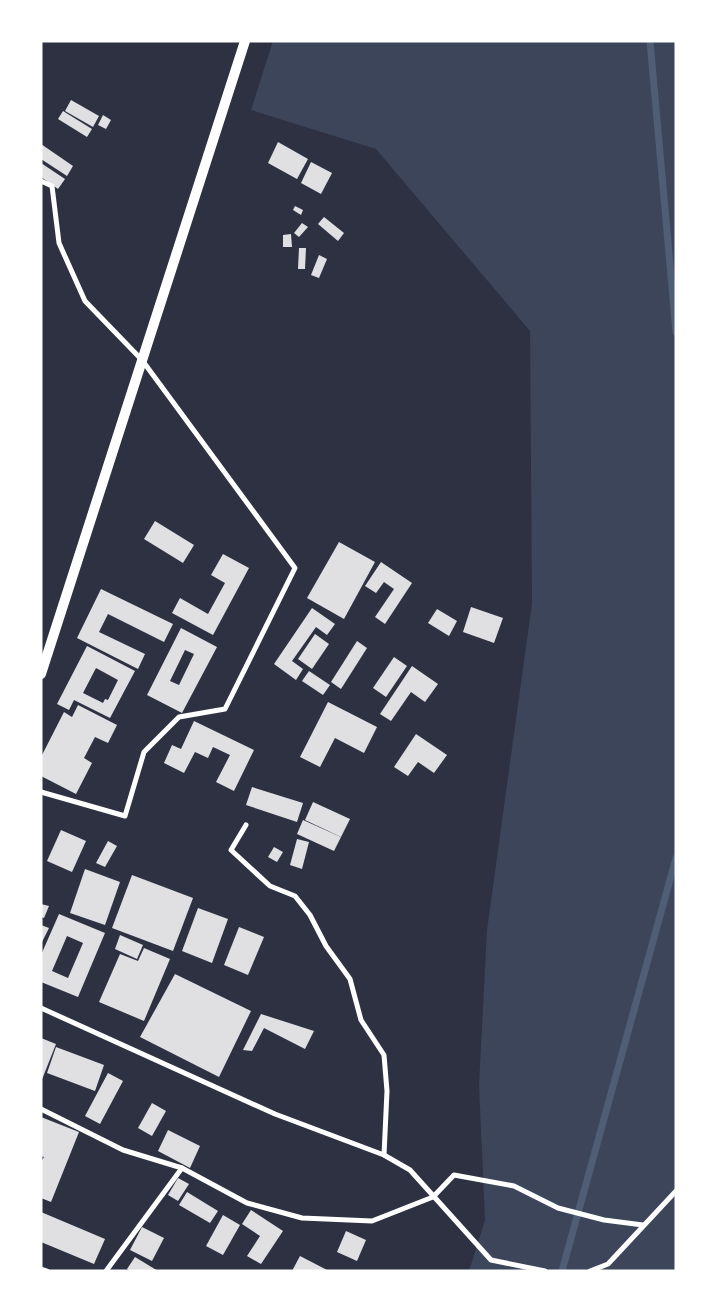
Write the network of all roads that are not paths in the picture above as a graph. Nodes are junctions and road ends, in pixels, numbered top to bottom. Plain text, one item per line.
1 (245, 41) edge
2 (41, 181) edge
3 (142, 360) junction
4 (41, 674) edge
5 (41, 792) edge
6 (246, 825) dead end
7 (41, 1008) edge
8 (41, 1108) edge
9 (384, 1156) junction
10 (182, 1168) junction
11 (676, 1190) edge
12 (433, 1197) junction
13 (643, 1225) junction
14 (41, 1270) edge
15 (47, 1271) edge
16 (106, 1271) edge
17 (545, 1271) edge
18 (590, 1271) edge

1 - 3 main road
2 - 3 street
3 - 4 main road
3 - 5 street
6 - 9 street
7 - 9 street
8 - 10 street
9 - 12 street
10 - 12 street
10 - 16 street
11 - 13 street
12 - 13 street
12 - 17 street
13 - 18 street
14 - 15 street

